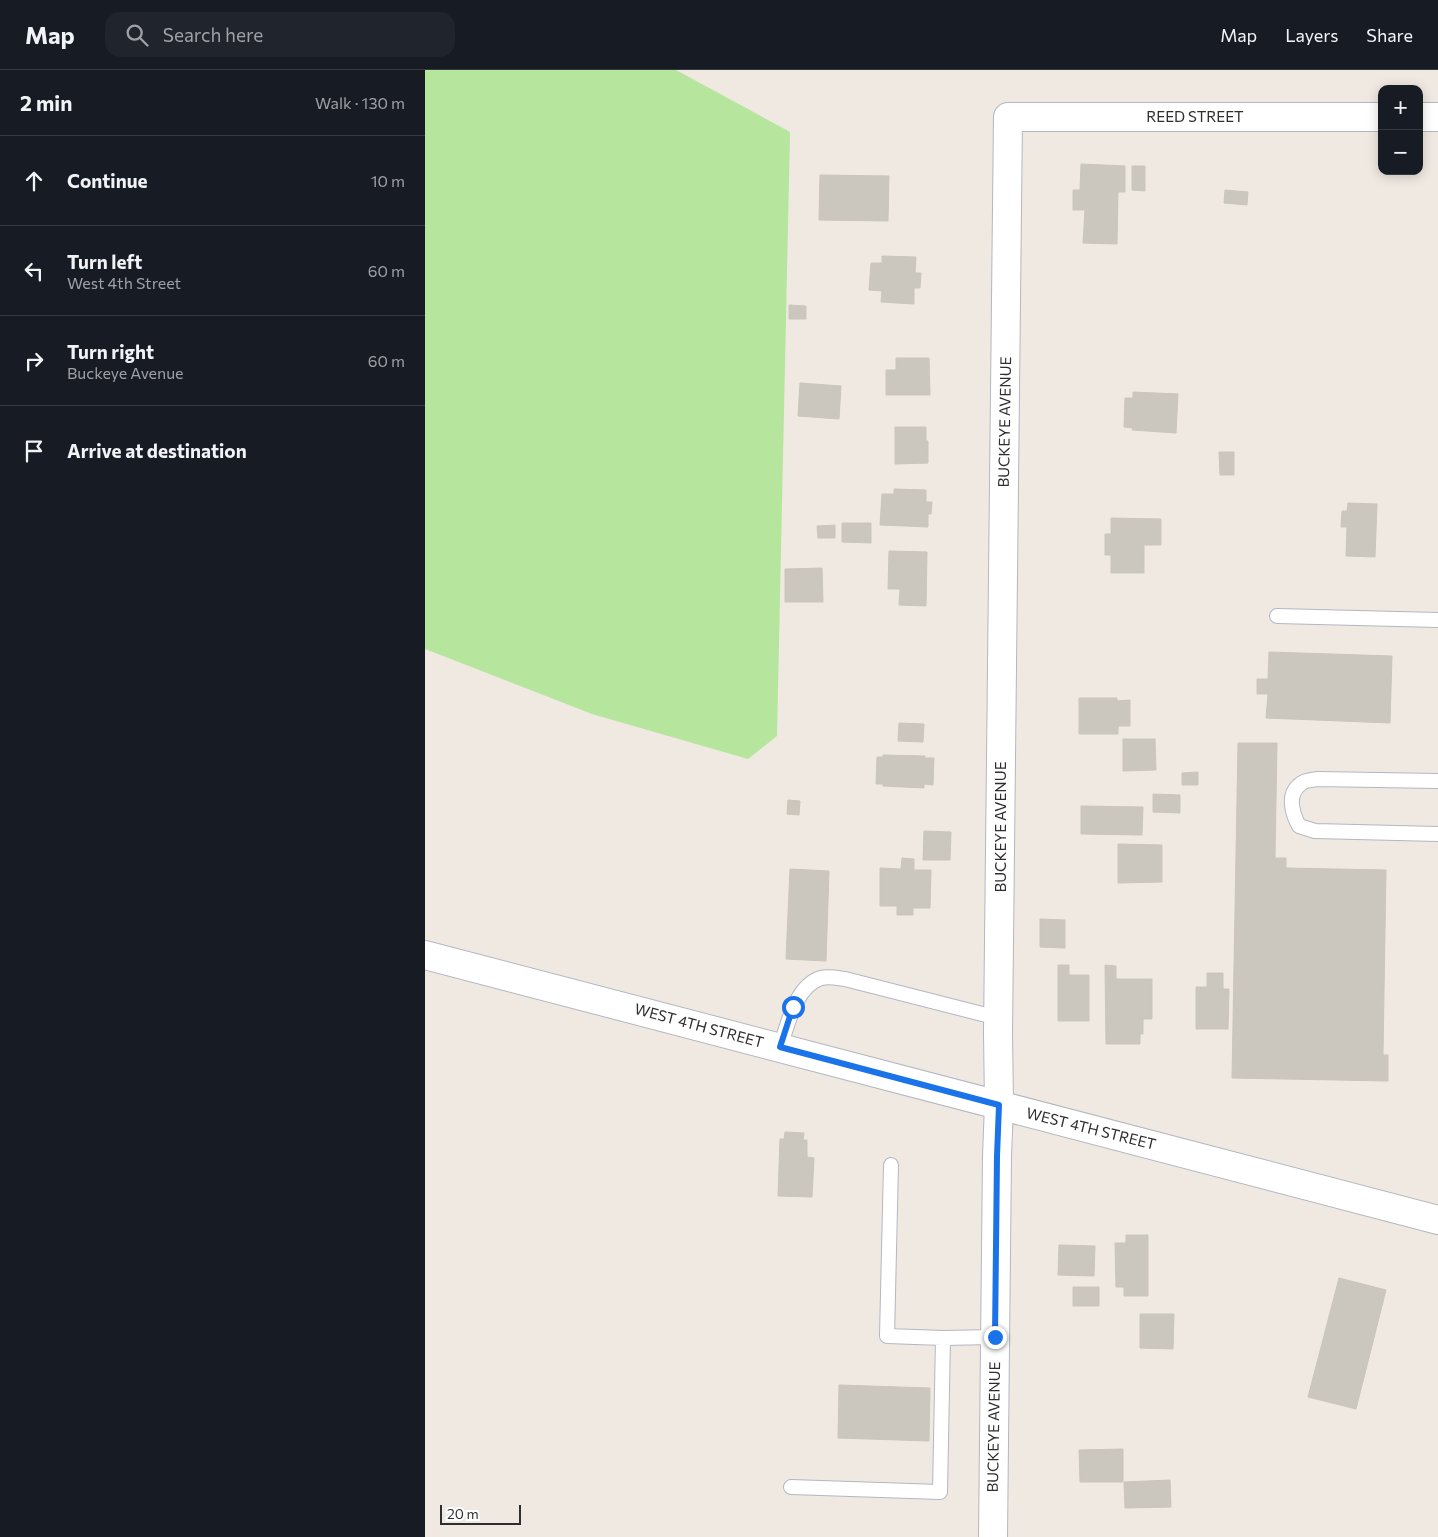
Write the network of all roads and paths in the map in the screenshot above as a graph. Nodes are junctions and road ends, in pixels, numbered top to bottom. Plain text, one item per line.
1 (1008, 117) joint
2 (1378, 117) edge
3 (1423, 117) edge
4 (1438, 117) edge
5 (1277, 616) dead end
6 (1438, 620) edge
7 (1438, 782) edge
8 (1438, 834) edge
9 (425, 955) edge
10 (998, 1018) junction
11 (780, 1047) junction
12 (999, 1105) junction
13 (891, 1165) dead end
14 (1438, 1220) edge
15 (995, 1337) junction
16 (943, 1338) junction
17 (791, 1487) dead end
18 (993, 1537) edge

1 - 2 street, REED STREET
1 - 10 street, BUCKEYE AVENUE
3 - 4 street
5 - 6 lane
7 - 8 lane
9 - 11 street, WEST 4TH STREET
10 - 11 lane
10 - 12 street, BUCKEYE AVENUE
11 - 12 street, WEST 4TH STREET
12 - 14 street, WEST 4TH STREET
12 - 15 street, BUCKEYE AVENUE
13 - 16 lane
15 - 16 lane
15 - 18 street, BUCKEYE AVENUE
16 - 17 lane

